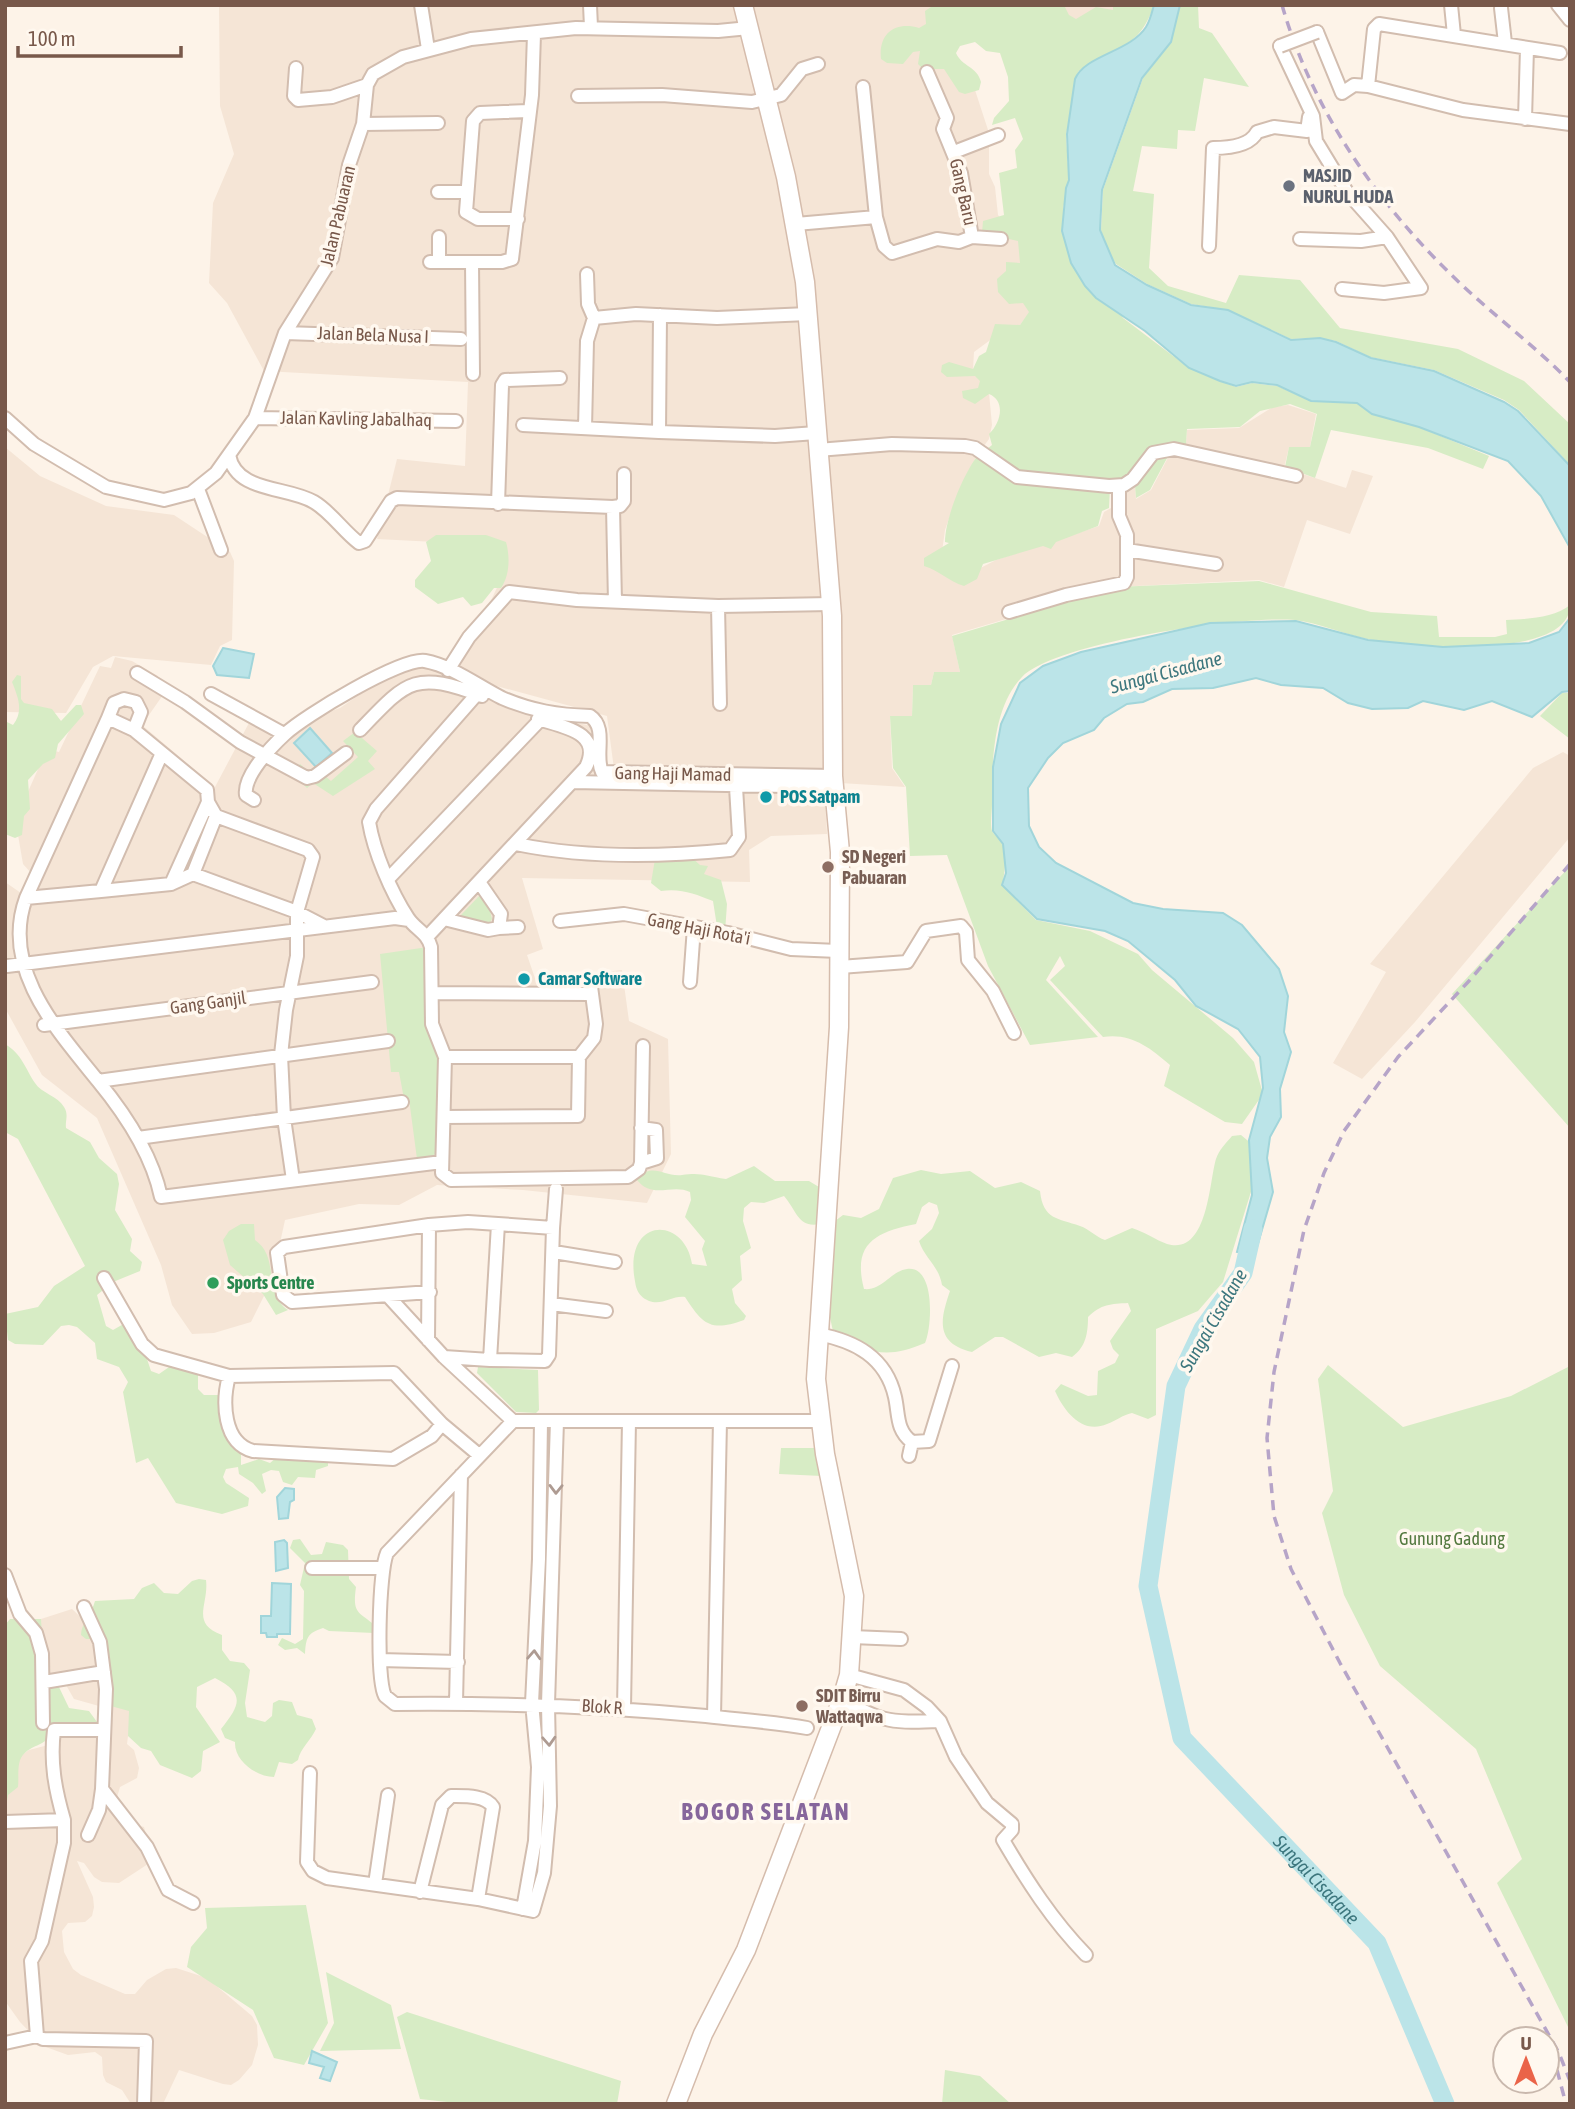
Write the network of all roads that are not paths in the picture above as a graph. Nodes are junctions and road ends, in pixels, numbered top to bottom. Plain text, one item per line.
1 (421, 5) edge
2 (590, 5) edge
3 (743, 5) edge
4 (1451, 5) edge
5 (1558, 5) edge
6 (1501, 8) dead end
7 (1570, 20) edge
8 (591, 27) junction
9 (749, 28) junction
10 (534, 34) junction
11 (1454, 35) junction
12 (1505, 43) junction
13 (1527, 48) junction
14 (428, 49) junction
15 (1560, 53) dead end
16 (818, 64) dead end
17 (296, 68) dead end
18 (927, 72) dead end
19 (367, 85) junction
20 (1368, 86) junction
21 (863, 87) dead end
22 (578, 96) dead end
23 (766, 100) junction
24 (528, 111) junction
25 (1313, 116) junction
26 (1525, 119) junction
27 (438, 123) dead end
28 (363, 124) junction
29 (1570, 124) edge
30 (998, 135) dead end
31 (954, 152) junction
32 (438, 192) dead end
33 (467, 192) junction
34 (876, 217) junction
35 (518, 219) junction
36 (796, 224) junction
37 (439, 237) dead end
38 (972, 237) junction
39 (1387, 237) junction
40 (1001, 239) dead end
41 (1300, 239) dead end
42 (1209, 246) dead end
43 (472, 262) junction
44 (587, 274) dead end
45 (1342, 289) dead end
46 (808, 314) junction
47 (660, 315) junction
48 (594, 318) junction
49 (285, 333) junction
50 (461, 338) dead end
51 (474, 374) dead end
52 (560, 378) dead end
53 (5, 418) edge
54 (255, 418) junction
55 (456, 421) dead end
56 (523, 425) dead end
57 (585, 428) junction
58 (659, 432) junction
59 (817, 442) junction
60 (229, 455) junction
61 (624, 474) dead end
62 (1296, 476) dead end
63 (1119, 486) junction
64 (198, 489) junction
65 (498, 504) junction
66 (613, 507) junction
67 (221, 550) dead end
68 (1127, 550) junction
69 (1216, 564) dead end
70 (615, 602) junction
71 (831, 604) junction
72 (718, 606) junction
73 (1009, 612) dead end
74 (448, 670) junction
75 (137, 673) dead end
76 (211, 694) dead end
77 (477, 694) junction
78 (720, 704) dead end
79 (108, 718) junction
80 (540, 720) junction
81 (134, 730) junction
82 (360, 730) dead end
83 (284, 734) junction
84 (162, 753) junction
85 (346, 753) dead end
86 (267, 755) junction
87 (573, 782) junction
88 (834, 782) junction
89 (736, 787) junction
90 (254, 800) dead end
91 (208, 802) junction
92 (216, 816) junction
93 (516, 844) junction
94 (193, 874) junction
95 (389, 878) junction
96 (479, 882) junction
97 (171, 884) junction
98 (101, 891) junction
99 (26, 898) junction
100 (297, 912) junction
101 (444, 919) junction
102 (409, 920) junction
103 (560, 921) dead end
104 (324, 926) junction
105 (518, 927) dead end
106 (694, 927) junction
107 (499, 928) junction
108 (297, 930) junction
109 (428, 936) junction
110 (839, 959) junction
111 (7, 966) edge
112 (590, 979) dead end
113 (372, 982) dead end
114 (690, 982) dead end
115 (291, 991) junction
116 (432, 993) junction
117 (590, 994) junction
118 (44, 1025) junction
119 (1014, 1033) dead end
120 (388, 1041) dead end
121 (643, 1046) dead end
122 (281, 1055) junction
123 (446, 1057) junction
124 (579, 1057) junction
125 (98, 1081) junction
126 (402, 1102) dead end
127 (443, 1117) junction
128 (284, 1118) junction
129 (138, 1138) junction
130 (442, 1162) junction
131 (293, 1180) junction
132 (556, 1189) dead end
133 (498, 1224) junction
134 (429, 1225) junction
135 (553, 1228) junction
136 (554, 1252) junction
137 (615, 1262) dead end
138 (104, 1278) dead end
139 (430, 1292) junction
140 (389, 1297) junction
141 (551, 1304) junction
142 (606, 1311) dead end
143 (818, 1334) junction
144 (428, 1340) junction
145 (444, 1357) junction
146 (490, 1360) junction
147 (953, 1366) dead end
148 (229, 1376) junction
149 (513, 1421) junction
150 (541, 1421) junction
151 (558, 1421) junction
152 (629, 1421) junction
153 (720, 1421) junction
154 (819, 1421) junction
155 (442, 1424) junction
156 (912, 1442) junction
157 (479, 1455) junction
158 (909, 1456) dead end
159 (461, 1475) junction
160 (539, 1559) junction
161 (555, 1559) junction
162 (312, 1568) dead end
163 (382, 1568) junction
164 (5, 1575) edge
165 (84, 1607) dead end
166 (852, 1637) junction
167 (901, 1639) dead end
168 (380, 1660) junction
169 (457, 1662) junction
170 (104, 1672) junction
171 (849, 1675) junction
172 (44, 1682) junction
173 (842, 1699) junction
174 (456, 1703) junction
175 (532, 1703) junction
176 (548, 1704) junction
177 (624, 1708) junction
178 (714, 1717) junction
179 (940, 1721) junction
180 (43, 1723) dead end
181 (807, 1728) dead end
182 (103, 1730) junction
183 (310, 1773) dead end
184 (102, 1788) junction
185 (388, 1795) dead end
186 (537, 1797) junction
187 (551, 1797) junction
188 (64, 1820) junction
189 (5, 1822) edge
190 (88, 1835) dead end
191 (376, 1884) junction
192 (420, 1892) junction
193 (478, 1899) junction
194 (193, 1903) dead end
195 (523, 1909) junction
196 (1086, 1955) dead end
197 (37, 2036) junction
198 (5, 2043) edge
199 (144, 2104) edge
200 (676, 2104) edge

1 - 14 street
2 - 8 street
3 - 9 main road
4 - 11 street
5 - 7 street
6 - 12 street
8 - 9 street
8 - 10 street
9 - 23 main road
10 - 14 street
10 - 24 street
11 - 12 street
11 - 20 street
12 - 13 street
13 - 15 street
13 - 26 street
14 - 19 street
16 - 23 street
17 - 19 street
18 - 31 street, Gang Baru
19 - 28 street, Jalan Pabuaran
20 - 25 street, bridge
20 - 26 street
21 - 34 street, Gang Baru
22 - 23 street
23 - 36 main road
24 - 33 street
24 - 35 street
25 - 39 street
25 - 42 street
26 - 29 street
27 - 28 street
28 - 49 street, Jalan Pabuaran
30 - 31 street
31 - 38 street, Gang Baru
32 - 33 street
33 - 35 street
34 - 36 street
34 - 38 street, Gang Baru
35 - 43 street
36 - 46 main road
37 - 43 street
38 - 40 street
39 - 41 street
39 - 45 street
43 - 51 street
44 - 48 street
46 - 47 street
46 - 59 main road
47 - 48 street
47 - 58 street
48 - 57 street
49 - 50 street, Jalan Bela Nusa I
49 - 54 street, Jalan Pabuaran
52 - 65 street
53 - 64 street, Jalan Pabuaran
54 - 55 street, Jalan Kavling Jabalhaq
54 - 60 street, Jalan Pabuaran
56 - 57 street
57 - 58 street
58 - 59 street
59 - 63 street
59 - 71 main road
60 - 64 street, Jalan Pabuaran
60 - 65 street
61 - 66 street
62 - 63 street
63 - 68 street
64 - 67 street
65 - 66 street
66 - 70 street
68 - 69 street
68 - 73 street
70 - 72 street
70 - 74 street
71 - 72 street
71 - 88 main road
72 - 78 street
74 - 83 street, Gang Haji Mamad
74 - 88 street, Gang Haji Mamad
75 - 86 street
76 - 83 street
77 - 80 street
77 - 82 street
77 - 95 street
79 - 81 street
79 - 81 street
79 - 99 street
80 - 87 street
80 - 95 street
81 - 84 street
83 - 86 street, Gang Haji Mamad
84 - 91 street
84 - 98 street
85 - 86 street
86 - 90 street, Gang Haji Mamad
87 - 89 street
87 - 93 street
88 - 89 street
88 - 110 main road
89 - 93 street
91 - 92 street
91 - 97 street
92 - 94 street
92 - 100 street
93 - 96 street
94 - 97 street
94 - 100 street
95 - 102 street
96 - 101 street
96 - 107 street
97 - 98 street
98 - 99 street
99 - 111 street
100 - 104 street
100 - 108 street
101 - 107 street
101 - 109 street
102 - 104 street
102 - 109 street
103 - 106 street, Gang Haji Rota'i
104 - 108 street
105 - 107 street
106 - 110 street, Gang Haji Rota'i
106 - 114 street
108 - 111 street
108 - 115 street
109 - 116 street
110 - 119 street, Gang Haji Rota'i
110 - 143 main road
111 - 118 street
112 - 117 street
113 - 115 street, Gang Ganjil
115 - 118 street, Gang Ganjil
115 - 122 street
116 - 117 street
116 - 123 street
117 - 124 street
118 - 125 street
120 - 122 street
121 - 130 street
122 - 125 street
122 - 128 street
123 - 124 street
123 - 127 street
124 - 127 street
125 - 129 street
126 - 128 street
127 - 130 street
128 - 129 street
128 - 131 street
129 - 131 street
130 - 131 street
132 - 135 street
133 - 134 street
133 - 135 street
133 - 146 street
134 - 139 street
134 - 140 street
135 - 136 street
136 - 137 street
136 - 141 street
138 - 148 street
139 - 140 street
139 - 144 street
140 - 144 street
141 - 142 street
141 - 146 street
143 - 154 main road
143 - 156 street
144 - 145 street
145 - 146 street
145 - 149 street
147 - 156 street
148 - 155 street
148 - 155 street
149 - 150 street
149 - 157 street
150 - 151 street
150 - 160 street
151 - 152 street
151 -> 161 street
152 - 153 street
152 - 177 street
153 - 154 street
153 - 178 street
154 - 166 main road
155 - 157 street
156 - 158 street
157 - 159 street
159 - 163 street
159 - 169 street
160 - 161 street
175 -> 160 street
161 - 176 street
162 - 163 street
163 - 168 street
164 - 172 street
165 - 170 street
166 - 167 street
166 - 171 main road
168 - 169 street
168 - 174 street, Blok R
169 - 174 street
170 - 172 street
170 - 182 street
171 - 173 main road
171 - 179 street
172 - 180 street
173 - 179 street
173 - 200 main road
174 - 175 street, Blok R
175 - 176 street, Blok R
175 - 186 street
176 - 177 street, Blok R
176 -> 187 street
177 - 178 street, Blok R
178 - 181 street, Blok R
179 - 196 street
182 - 184 street
182 - 188 street
183 - 191 street
184 - 190 street
184 - 194 street
185 - 191 street
186 - 187 street
186 - 195 street
187 - 195 street
188 - 189 street
188 - 197 street
191 - 192 street
192 - 193 street
192 - 193 street
193 - 195 street
197 - 198 street
197 - 199 street

